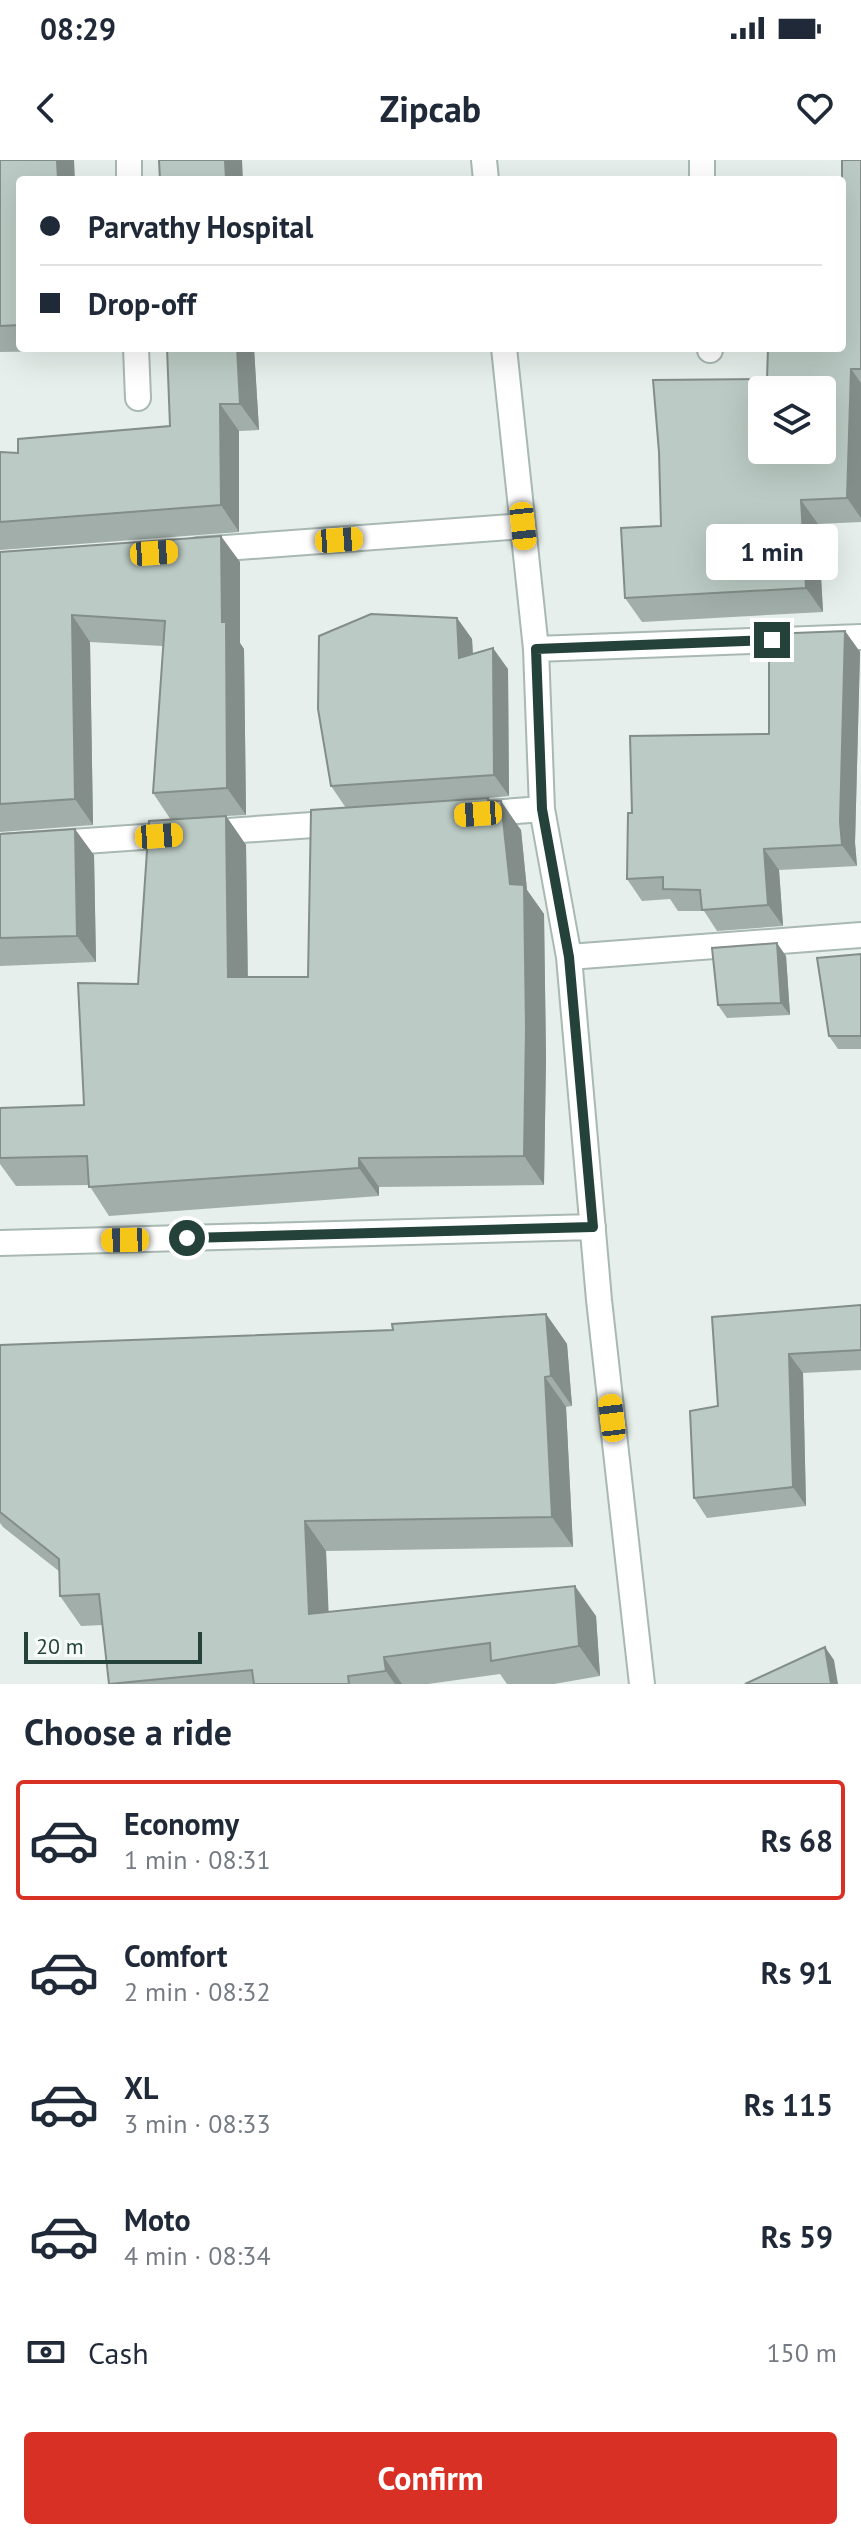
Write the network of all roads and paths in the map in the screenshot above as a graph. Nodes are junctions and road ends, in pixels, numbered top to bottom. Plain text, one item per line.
1 (136, 352) edge
2 (504, 352) edge
3 (138, 398) dead end
4 (523, 526) junction
5 (174, 552) edge
6 (861, 637) edge
7 (536, 649) junction
8 (542, 809) junction
9 (446, 816) edge
10 (367, 821) edge
11 (0, 847) edge
12 (861, 935) edge
13 (569, 957) junction
14 (593, 1227) junction
15 (0, 1243) edge
16 (642, 1684) edge

1 - 3 street
2 - 4 street
4 - 5 street
4 - 7 street
6 - 7 street
7 - 8 street
8 - 9 street
8 - 13 street
10 - 11 street
12 - 13 street
13 - 14 street
14 - 15 street
14 - 16 street

